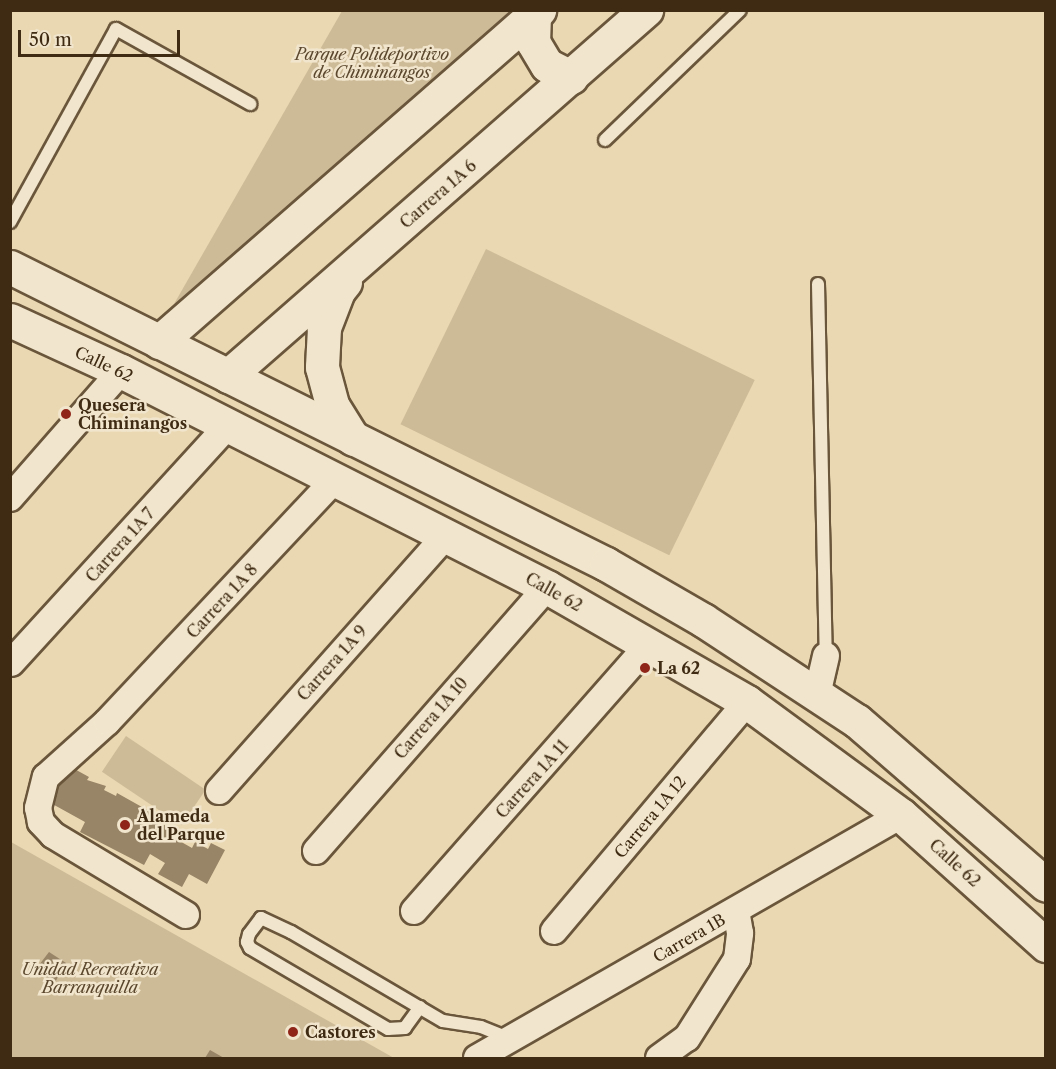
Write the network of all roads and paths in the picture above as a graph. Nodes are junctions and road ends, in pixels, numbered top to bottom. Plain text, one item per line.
1 (646, 10) edge
2 (741, 10) edge
3 (536, 13) edge
4 (571, 77) junction
5 (250, 104) dead end
6 (605, 140) dead end
7 (10, 222) edge
8 (363, 260) junction
9 (10, 267) edge
10 (818, 284) dead end
11 (92, 309) junction
12 (10, 320) edge
13 (159, 342) junction
14 (69, 347) junction
15 (121, 371) junction
16 (228, 376) junction
17 (228, 425) junction
18 (353, 439) junction
19 (335, 479) junction
20 (10, 498) edge
21 (446, 536) junction
22 (547, 587) junction
23 (648, 646) junction
24 (826, 656) joint
25 (11, 663) edge
26 (817, 695) junction
27 (747, 702) junction
28 (219, 791) dead end
29 (900, 815) junction
30 (316, 850) dead end
31 (1046, 885) edge
32 (414, 911) dead end
33 (736, 911) junction
34 (186, 915) dead end
35 (554, 931) dead end
36 (1046, 945) edge
37 (420, 1007) junction
38 (516, 1049) edge
39 (477, 1059) edge
40 (659, 1059) edge

1 - 4 street, Carrera 1A 6
2 - 6 lane
3 - 4 street
3 - 13 street
4 - 8 street, Carrera 1A 6
5 - 7 lane
8 - 16 street, Carrera 1A 6
8 - 18 street
9 - 11 street
10 - 24 lane
11 - 13 street
11 - 14 street
12 - 14 street, Calle 62
13 - 16 street
14 - 15 street, Calle 62
15 - 17 street, Calle 62
15 - 20 street
16 - 18 street
17 - 19 street, Calle 62
17 - 25 street, Carrera 1A 7
18 - 26 street
19 - 21 street, Calle 62
19 - 34 street, Carrera 1A 8
21 - 22 street, Calle 62
21 - 28 street, Carrera 1A 9
22 - 23 street, Calle 62
22 - 30 street, Carrera 1A 10
23 - 27 street, Calle 62
23 - 32 street, Carrera 1A 11
24 - 26 street
26 - 31 street
27 - 29 street, Calle 62
27 - 35 street, Carrera 1A 12
29 - 33 street, Carrera 1B
29 - 36 street, Calle 62
33 - 38 street, Carrera 1B
33 - 40 street
37 - 37 lane
37 - 38 lane
38 - 39 street, Carrera 1B

